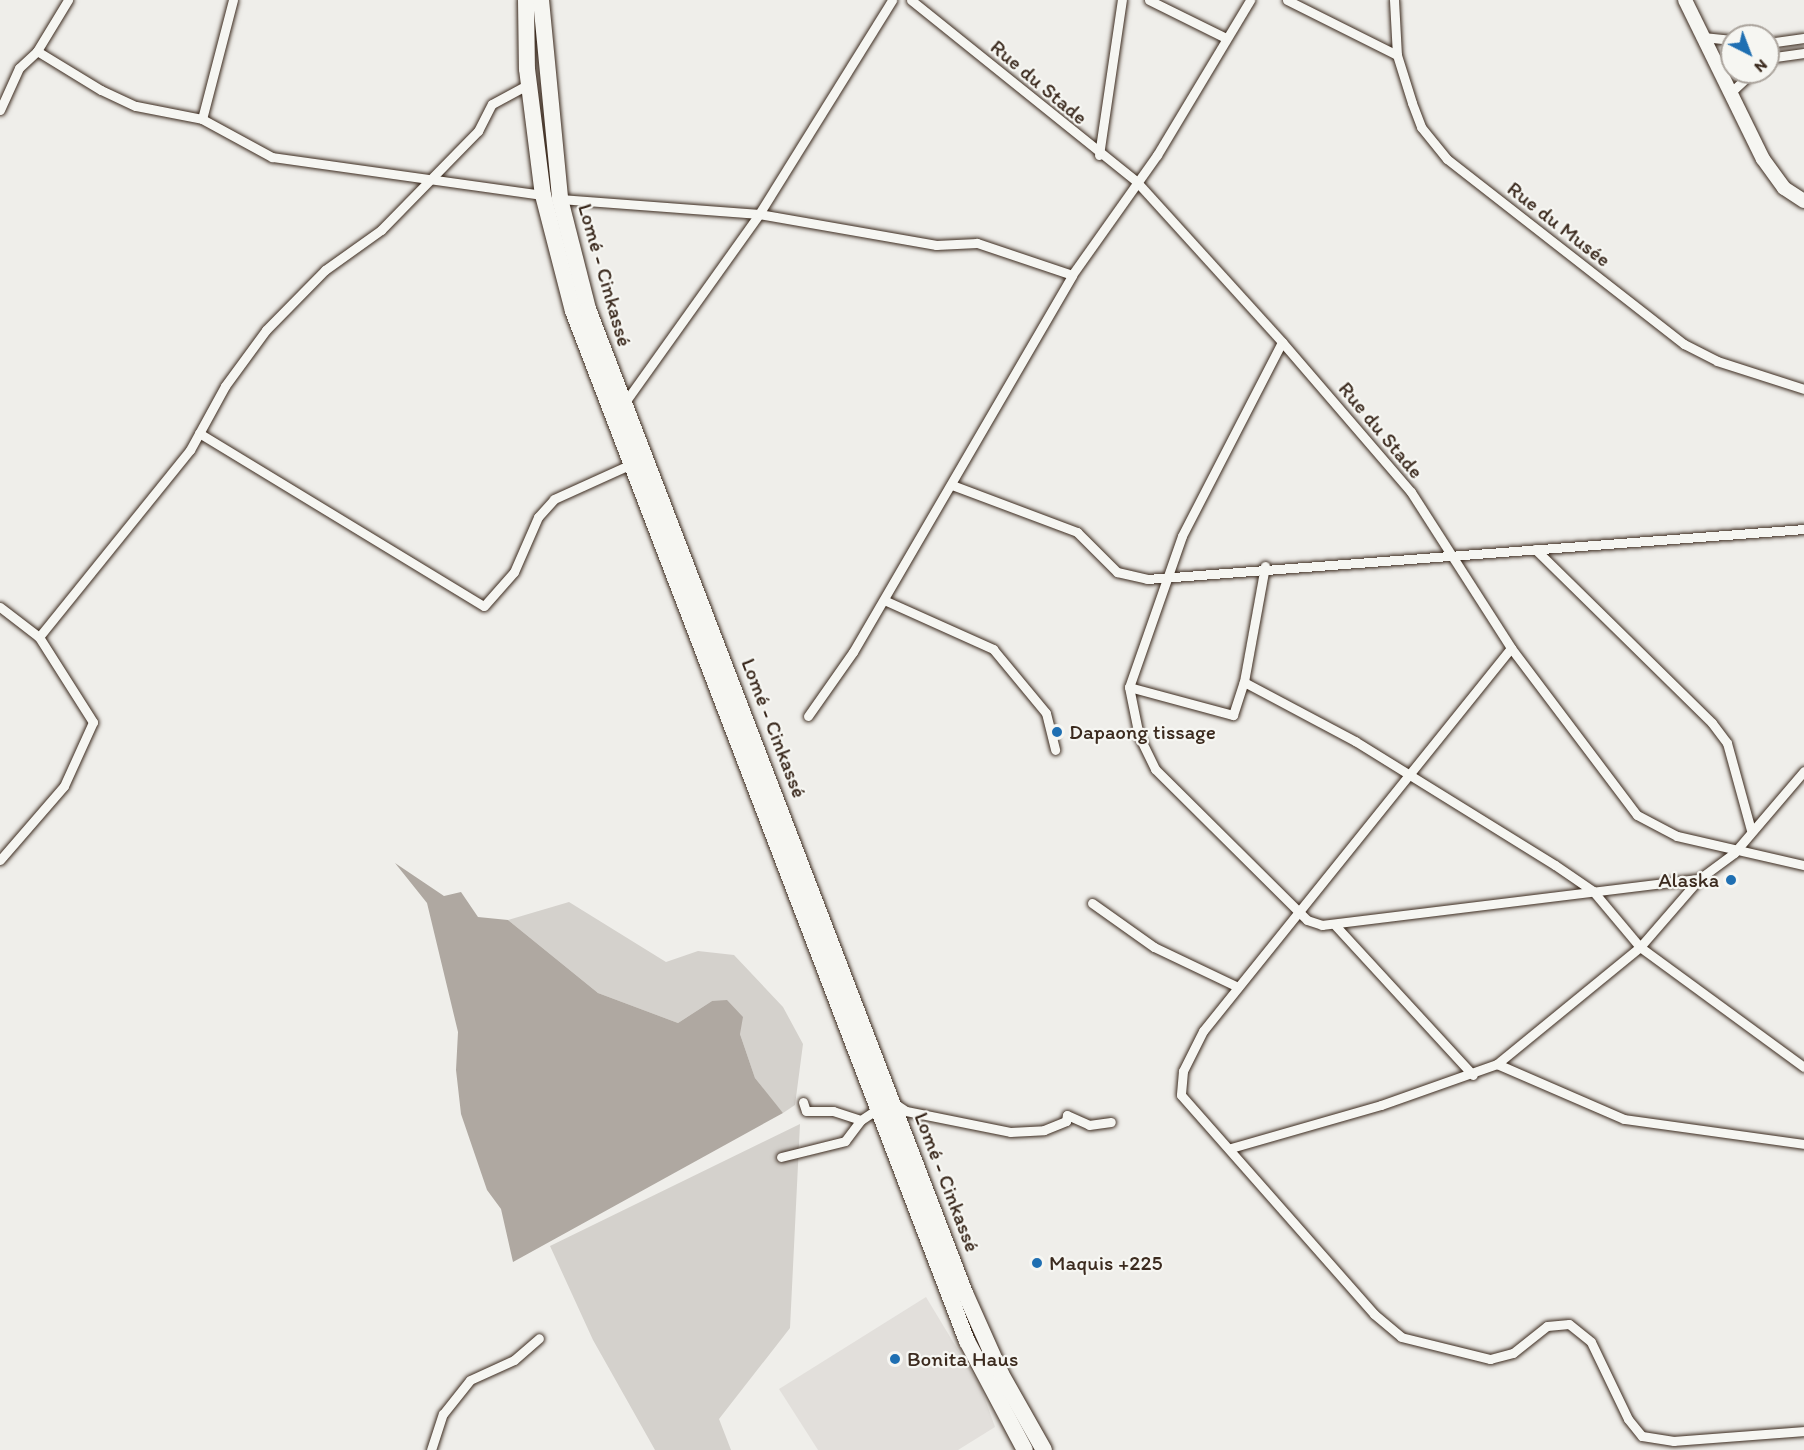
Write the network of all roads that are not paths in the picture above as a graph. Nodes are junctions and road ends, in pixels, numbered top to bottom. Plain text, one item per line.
1 (68, 0) edge
2 (233, 0) edge
3 (526, 0) edge
4 (541, 0) edge
5 (892, 0) edge
6 (911, 0) edge
7 (1122, 0) edge
8 (1149, 0) edge
9 (1250, 0) edge
10 (1287, 0) edge
11 (1394, 0) edge
12 (1685, 0) edge
13 (1702, 37) junction
14 (1226, 38) junction
15 (1804, 38) edge
16 (1720, 39) edge
17 (1780, 41) edge
18 (37, 51) junction
19 (1804, 53) edge
20 (1397, 55) junction
21 (1780, 56) edge
22 (529, 84) junction
23 (1740, 84) edge
24 (1729, 94) junction
25 (0, 110) edge
26 (202, 119) junction
27 (1099, 155) junction
28 (431, 179) junction
29 (1137, 182) junction
30 (543, 195) junction
31 (560, 199) junction
32 (1804, 201) edge
33 (759, 214) junction
34 (1072, 275) junction
35 (1282, 342) junction
36 (1804, 389) edge
37 (617, 409) junction
38 (199, 433) junction
39 (631, 464) junction
40 (952, 485) junction
41 (1804, 529) edge
42 (1534, 549) junction
43 (1449, 552) junction
44 (1265, 566) junction
45 (1167, 575) junction
46 (884, 600) junction
47 (0, 608) edge
48 (39, 637) junction
49 (1511, 648) junction
50 (1244, 682) junction
51 (1129, 687) junction
52 (808, 716) dead end
53 (1055, 750) dead end
54 (1804, 771) edge
55 (1412, 777) junction
56 (1751, 830) junction
57 (1734, 853) junction
58 (0, 860) edge
59 (1804, 865) edge
60 (1700, 879) junction
61 (1593, 891) junction
62 (1092, 903) dead end
63 (1296, 909) junction
64 (1334, 924) junction
65 (1640, 947) junction
66 (1238, 987) junction
67 (1497, 1064) junction
68 (1804, 1067) edge
69 (1473, 1075) junction
70 (803, 1102) dead end
71 (885, 1105) junction
72 (861, 1120) junction
73 (1111, 1122) dead end
74 (1804, 1144) edge
75 (1231, 1148) junction
76 (780, 1157) dead end
77 (539, 1338) dead end
78 (1804, 1431) edge
79 (431, 1450) edge
80 (1025, 1450) edge
81 (1044, 1450) edge

1 - 18 street
2 - 26 street
3 - 22 highway, Lomé - Cinkassé
4 - 31 highway, Lomé - Cinkassé
5 - 33 street
6 - 27 street, Rue du Stade
7 - 27 street
8 - 14 street
9 - 14 street
10 - 20 street
11 - 20 street, Rue du Musée
12 - 13 main road
13 - 16 street
13 - 24 main road
14 - 29 street
15 - 17 street
18 - 25 street
18 - 26 street
19 - 21 street
20 - 36 street, Rue du Musée
22 - 28 street
22 - 30 highway, Lomé - Cinkassé
23 - 24 street
24 - 32 main road
26 - 28 street
27 - 29 street, Rue du Stade
28 - 30 street
28 - 38 street
29 - 34 street
29 - 35 street, Rue du Stade
30 - 37 highway, Lomé - Cinkassé
31 - 33 street
31 - 37 highway, Lomé - Cinkassé
33 - 34 street
33 - 37 street
34 - 40 street
35 - 43 street, Rue du Stade
35 - 45 street
37 - 39 highway, Lomé - Cinkassé
37 - 71 highway, Lomé - Cinkassé
38 - 39 street
38 - 48 street
39 - 71 highway, Lomé - Cinkassé
40 - 45 street
40 - 46 street
41 - 42 street
42 - 43 street
42 - 56 street
43 - 44 street
43 - 49 street, Rue du Stade
44 - 45 street
44 - 50 street
45 - 51 street
46 - 52 street
46 - 53 street
47 - 48 street
48 - 58 street
49 - 55 street
49 - 57 street, Rue du Stade
50 - 51 street
50 - 55 street
51 - 63 street
54 - 56 street
55 - 61 street
55 - 63 street
56 - 57 street
57 - 59 street, Rue du Stade
57 - 60 street
60 - 61 street
60 - 65 street
61 - 64 street
61 - 65 street
62 - 66 street
63 - 64 street
63 - 66 street
64 - 69 street
65 - 67 street
65 - 68 street
66 - 75 street
67 - 69 street
67 - 74 street
69 - 75 street
70 - 72 street
71 - 72 street
71 - 73 street
71 - 80 highway, Lomé - Cinkassé
71 - 81 highway, Lomé - Cinkassé
72 - 76 street
75 - 78 street
77 - 79 street

